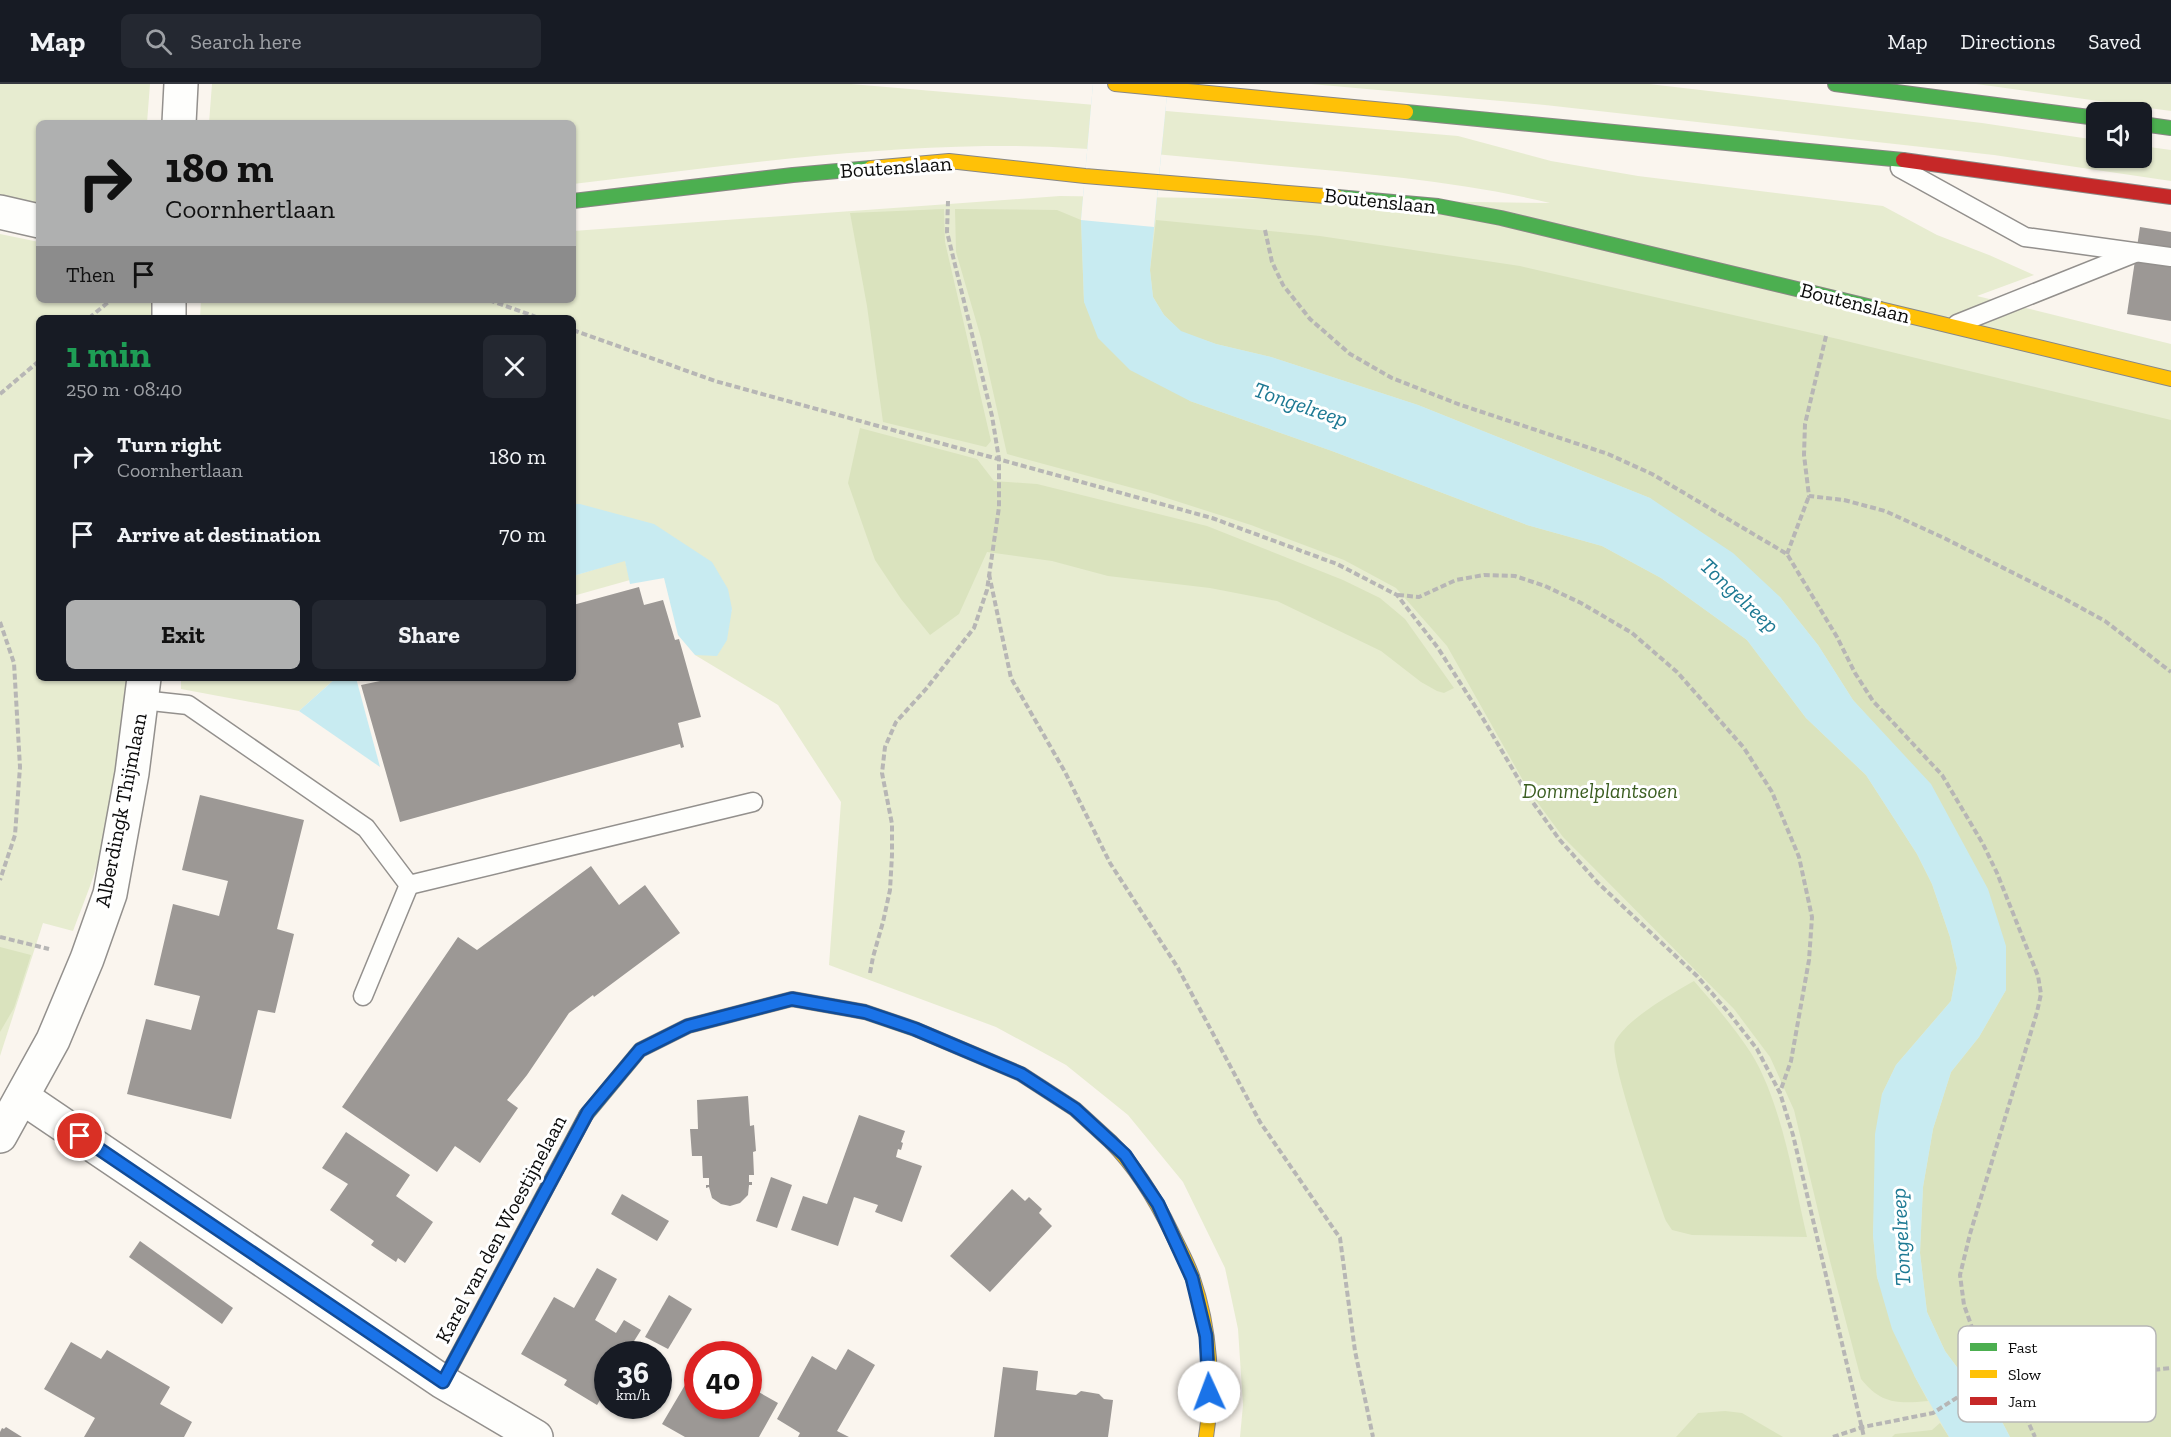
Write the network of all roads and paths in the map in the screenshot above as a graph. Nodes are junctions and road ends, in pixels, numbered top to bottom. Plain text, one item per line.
1 (181, 84) edge
2 (1115, 84) edge
3 (1835, 84) edge
4 (2086, 117) edge
5 (179, 120) edge
6 (2152, 125) edge
7 (2171, 128) edge
8 (1880, 157) junction
9 (948, 162) junction
10 (1266, 190) junction
11 (2171, 197) edge
12 (576, 201) edge
13 (0, 212) edge
14 (36, 219) edge
15 (2137, 252) junction
16 (2171, 257) edge
17 (1835, 298) junction
18 (107, 303) edge
19 (497, 303) edge
20 (93, 315) edge
21 (530, 315) edge
22 (1949, 326) junction
23 (576, 331) edge
24 (36, 364) edge
25 (2171, 379) edge
26 (0, 394) edge
27 (999, 459) junction
28 (1809, 495) junction
29 (1787, 554) junction
30 (989, 574) junction
31 (1397, 595) junction
32 (0, 622) edge
33 (2171, 672) edge
34 (143, 689) edge
35 (753, 802) dead end
36 (0, 880) edge
37 (409, 885) junction
38 (0, 937) edge
39 (87, 959) junction
40 (363, 996) dead end
41 (865, 1012) junction
42 (1780, 1093) junction
43 (22, 1097) junction
44 (0, 1136) edge
45 (1972, 1326) edge
46 (2171, 1368) edge
47 (2156, 1370) edge
48 (443, 1382) junction
49 (1958, 1397) edge
50 (2028, 1422) edge
51 (1863, 1427) junction
52 (536, 1437) edge
53 (1206, 1437) edge
54 (1373, 1437) edge
55 (1833, 1437) edge
56 (1864, 1437) edge
57 (2035, 1437) edge

1 - 5 street
2 - 8 street
3 - 4 street
6 - 7 street
8 - 11 street
8 - 15 lane
9 - 10 street, Boutenslaan
9 - 12 street, Boutenslaan
9 - 27 path
10 - 17 street, Boutenslaan
10 - 29 path
13 - 14 street
15 - 16 lane
15 - 22 lane
17 - 22 street, Boutenslaan
17 - 28 path
18 - 20 path
19 - 21 path
22 - 25 street, Boutenslaan
23 - 27 path
24 - 26 path
27 - 30 path
27 - 31 path
28 - 29 path
28 - 33 path
29 - 45 path
30 - 41 path
30 - 54 path
31 - 42 path
31 - 42 path
32 - 36 path
34 - 37 lane
34 - 39 street, Alberdingk Thijmlaan
35 - 37 lane
37 - 40 lane
38 - 39 path
39 - 43 street, Alberdingk Thijmlaan
41 - 48 street, Karel van den Woestijnelaan
41 - 53 street, Karel van den Woestijnelaan
42 - 51 path
43 - 44 street, Alberdingk Thijmlaan
43 - 48 street
46 - 47 path
48 - 52 street
49 - 51 path
50 - 57 path
51 - 55 path
51 - 56 path

